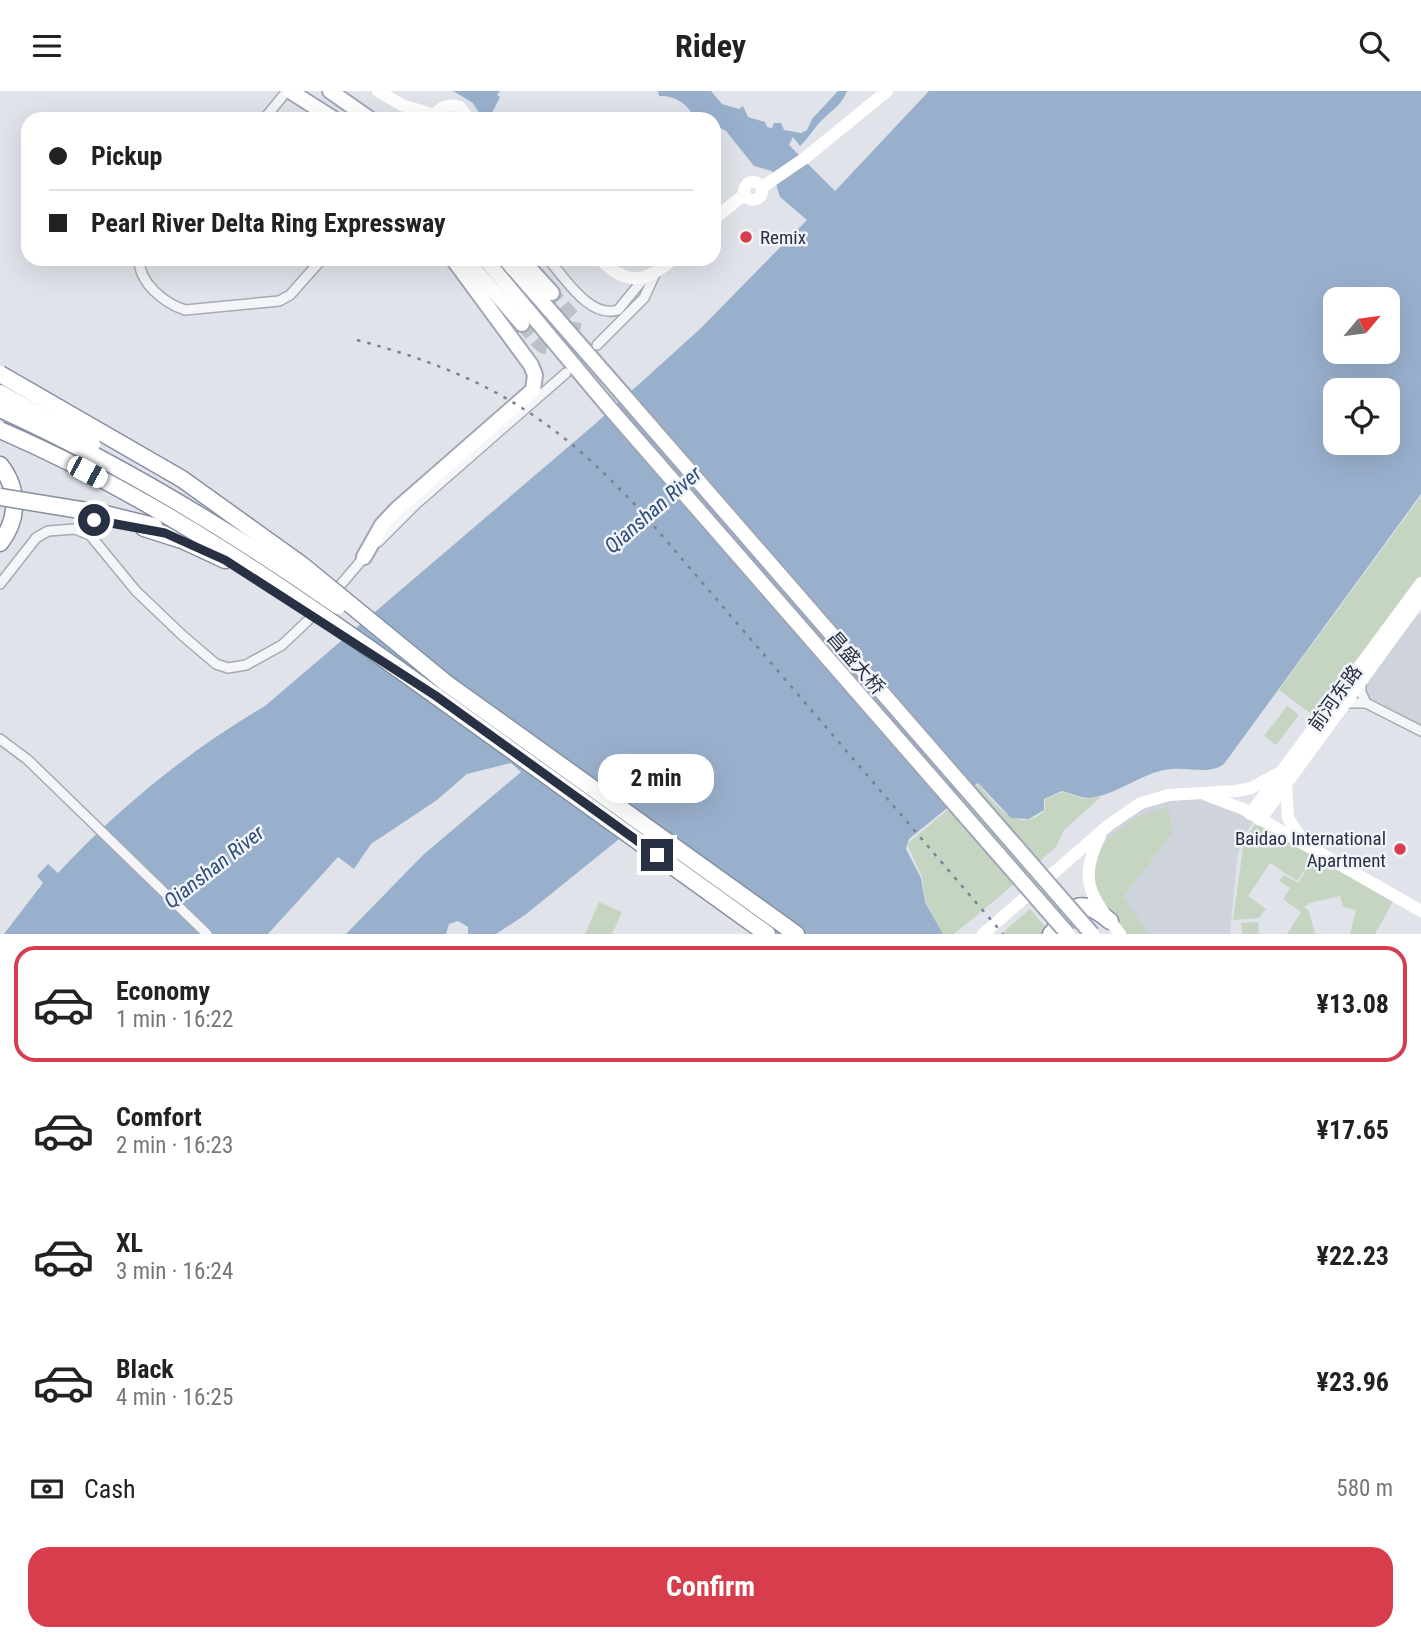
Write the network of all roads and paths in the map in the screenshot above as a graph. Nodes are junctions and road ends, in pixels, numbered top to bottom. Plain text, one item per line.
1 (289, 91) edge
2 (330, 91) edge
3 (378, 91) edge
4 (887, 91) edge
5 (270, 112) edge
6 (323, 112) edge
7 (362, 112) edge
8 (421, 112) edge
9 (438, 112) edge
10 (466, 112) edge
11 (721, 213) edge
12 (140, 266) edge
13 (316, 266) edge
14 (458, 266) edge
15 (472, 266) edge
16 (491, 266) edge
17 (511, 266) edge
18 (527, 266) edge
19 (555, 266) edge
20 (608, 266) edge
21 (663, 266) edge
22 (650, 275) junction
23 (552, 293) tunnel mouth
24 (522, 324) tunnel mouth
25 (597, 345) dead end
26 (566, 373) dead end
27 (0, 374) edge
28 (0, 393) edge
29 (0, 409) edge
30 (0, 430) edge
31 (0, 465) edge
32 (0, 497) edge
33 (0, 506) edge
34 (199, 515) junction
35 (0, 543) edge
36 (364, 557) junction
37 (225, 560) junction
38 (1421, 583) edge
39 (0, 584) edge
40 (1421, 599) edge
41 (1421, 612) edge
42 (1402, 624) junction
43 (1361, 681) junction
44 (441, 689) junction
45 (1346, 703) junction
46 (1366, 703) junction
47 (1421, 731) edge
48 (0, 739) edge
49 (1283, 778) junction
50 (1202, 794) junction
51 (1255, 817) junction
52 (1101, 832) junction
53 (1306, 844) junction
54 (1421, 911) edge
55 (1115, 928) edge
56 (207, 934) edge
57 (767, 934) edge
58 (796, 934) edge
59 (983, 934) edge
60 (1051, 934) edge
61 (1068, 934) edge
62 (1092, 934) edge

1 - 5 street
1 - 6 main road
2 - 7 main road
3 - 8 street
4 - 11 street
9 - 10 street
12 - 13 street
14 - 36 main road
15 - 24 main road
16 - 61 main road, 昌盛大桥, bridge
17 - 62 main road, 昌盛大桥, bridge
18 - 23 main road
19 - 22 street
20 - 22 street
21 - 22 street
22 - 25 street
26 - 36 street
27 - 44 highway, bridge
28 - 34 highway, bridge
29 - 34 highway, bridge
30 - 44 highway, bridge
31 - 35 highway
32 - 37 highway, bridge
33 - 37 highway, bridge
34 - 44 highway, bridge
36 - 39 street
37 - 44 highway, bridge
38 - 49 street, 前河东路
40 - 42 street, 前河东路
41 - 42 street
42 - 43 street, 前河东路
43 - 45 street, 前河东路
43 - 46 street
44 - 57 highway
44 - 58 highway
45 - 46 street
45 - 49 street, 前河东路
46 - 47 street
48 - 56 street
49 - 50 street
49 - 51 street, 前河东路
49 - 53 street
50 - 51 street
50 - 52 street
51 - 53 street
52 - 55 street
52 - 59 street
53 - 54 street
55 - 60 highway

